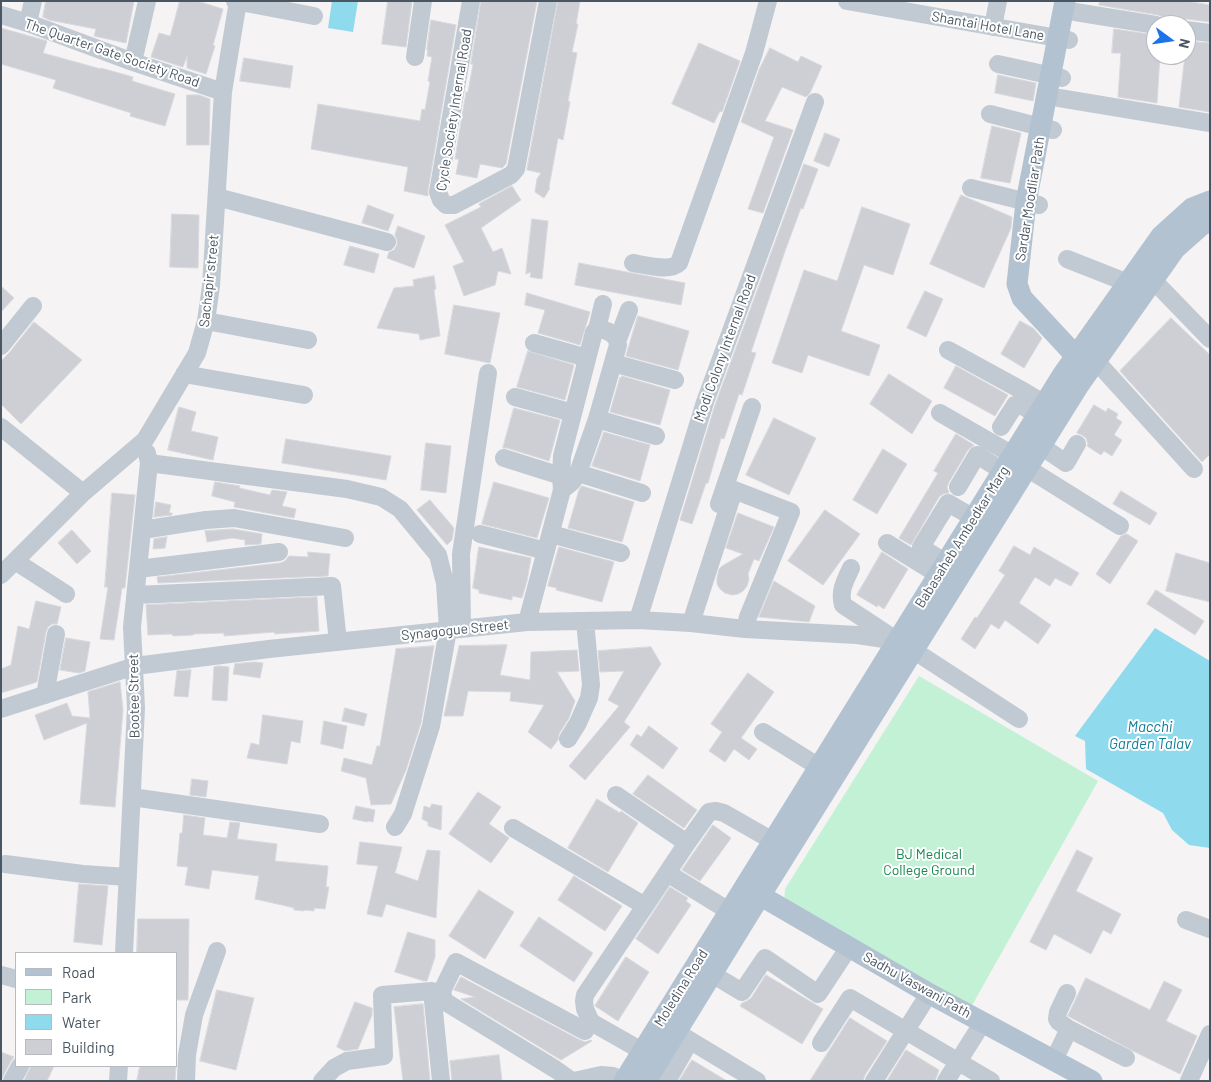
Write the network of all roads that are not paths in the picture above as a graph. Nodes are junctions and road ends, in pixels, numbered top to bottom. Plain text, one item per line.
1 (33, 1) edge
2 (147, 1) edge
3 (422, 1) edge
4 (471, 1) edge
5 (548, 1) edge
6 (768, 1) edge
7 (847, 1) edge
8 (998, 1) edge
9 (237, 2) edge
10 (1073, 5) edge
11 (1, 16) edge
12 (314, 16) dead end
13 (28, 23) junction
14 (1146, 23) edge
15 (993, 27) junction
16 (1196, 31) edge
17 (1210, 33) edge
18 (1063, 39) junction
19 (415, 57) dead end
20 (133, 62) junction
21 (998, 64) dead end
22 (1057, 84) junction
23 (223, 92) junction
24 (815, 102) dead end
25 (990, 114) dead end
26 (1210, 123) edge
27 (1047, 128) junction
28 (971, 188) dead end
29 (216, 197) junction
30 (1210, 201) edge
31 (1033, 204) junction
32 (1210, 222) edge
33 (388, 242) dead end
34 (1067, 258) dead end
35 (632, 263) dead end
36 (1153, 280) junction
37 (1128, 283) junction
38 (603, 304) dead end
39 (33, 306) dead end
40 (629, 310) dead end
41 (206, 321) junction
42 (597, 329) junction
43 (618, 339) junction
44 (1210, 339) edge
45 (308, 340) dead end
46 (534, 343) dead end
47 (1, 346) edge
48 (948, 350) dead end
49 (587, 358) junction
50 (1086, 358) junction
51 (613, 364) junction
52 (488, 373) dead end
53 (184, 374) junction
54 (675, 380) dead end
55 (304, 395) dead end
56 (515, 397) dead end
57 (752, 407) dead end
58 (1041, 410) junction
59 (573, 413) junction
60 (940, 413) dead end
61 (597, 419) junction
62 (1001, 426) dead end
63 (1, 427) edge
64 (656, 436) dead end
65 (144, 440) junction
66 (1077, 444) dead end
67 (1041, 446) junction
68 (504, 458) dead end
69 (149, 463) junction
70 (1015, 465) junction
71 (1194, 469) dead end
72 (578, 474) junction
73 (561, 483) junction
74 (958, 487) dead end
75 (83, 493) junction
76 (642, 493) dead end
77 (974, 518) junction
78 (1120, 526) dead end
79 (142, 530) junction
80 (480, 534) dead end
81 (550, 534) junction
82 (345, 538) dead end
83 (886, 543) dead end
84 (546, 551) junction
85 (279, 552) dead end
86 (621, 553) dead end
87 (15, 561) junction
88 (851, 568) dead end
89 (138, 569) junction
90 (943, 569) junction
91 (1, 575) edge
92 (66, 594) dead end
93 (136, 595) junction
94 (638, 620) junction
95 (585, 621) junction
96 (527, 622) junction
97 (685, 623) junction
98 (745, 629) junction
99 (455, 630) junction
100 (56, 634) dead end
101 (338, 642) junction
102 (906, 645) junction
103 (135, 666) junction
104 (45, 694) junction
105 (1, 709) edge
106 (1019, 719) dead end
107 (763, 732) dead end
108 (568, 739) dead end
109 (819, 767) junction
110 (616, 796) dead end
111 (132, 797) junction
112 (320, 824) dead end
113 (395, 827) dead end
114 (514, 828) dead end
115 (772, 841) junction
116 (687, 843) junction
117 (5, 864) dead end
118 (667, 874) junction
119 (128, 876) junction
120 (745, 898) junction
121 (644, 906) junction
122 (1186, 920) dead end
123 (1210, 929) edge
124 (217, 951) dead end
125 (847, 951) junction
126 (124, 952) edge
127 (712, 974) junction
128 (1, 975) edge
129 (15, 979) edge
130 (1067, 993) dead end
131 (927, 997) junction
132 (980, 1026) junction
133 (1069, 1029) junction
134 (906, 1030) junction
135 (585, 1032) dead end
136 (1210, 1034) edge
137 (683, 1037) junction
138 (821, 1043) dead end
139 (642, 1051) junction
140 (1126, 1058) dead end
141 (1054, 1060) junction
142 (958, 1061) junction
143 (19, 1067) edge
144 (119, 1067) edge
145 (1071, 1080) edge
146 (12, 1081) edge
147 (118, 1081) edge
148 (186, 1081) edge
149 (322, 1081) edge
150 (441, 1081) edge
151 (573, 1081) edge
152 (622, 1081) edge
153 (646, 1081) edge
154 (667, 1081) edge
155 (757, 1081) edge
156 (874, 1081) edge
157 (946, 1081) edge
158 (991, 1081) edge
159 (1092, 1081) edge
160 (1189, 1081) edge

1 - 13 street
2 - 20 street
3 - 19 street
4 - 5 street, Cycle Society Internal Road
6 - 35 street
7 - 15 street, Shantai Hotel Lane
8 - 15 street
9 - 12 street
9 - 23 street, Sachapir street
10 - 14 street
10 - 18 main road, Sardar Moodliar Path
11 - 13 street, The Quarter Gate Society Road
13 - 20 street, The Quarter Gate Society Road
15 - 18 street, Shantai Hotel Lane
16 - 17 street
18 - 22 main road, Sardar Moodliar Path
20 - 23 street, The Quarter Gate Society Road
21 - 22 street
22 - 26 street
22 - 27 main road, Sardar Moodliar Path
23 - 29 street, Sachapir street
24 - 94 street, Modi Colony Internal Road
25 - 27 street
27 - 31 main road, Sardar Moodliar Path
28 - 31 street
29 - 33 street
29 - 41 street, Sachapir street
30 - 37 main road, Babasaheb Ambedkar Marg
31 - 50 main road, Sardar Moodliar Path
32 - 36 main road, Babasaheb Ambedkar Marg
34 - 37 street
36 - 44 street
36 - 50 main road, Babasaheb Ambedkar Marg
37 - 50 main road, Babasaheb Ambedkar Marg
38 - 42 street
39 - 47 street
40 - 43 street
41 - 45 street
41 - 53 street, Sachapir street
42 - 43 street
42 - 49 street
43 - 51 street
46 - 49 street
48 - 58 street
49 - 59 street
50 - 58 main road, Babasaheb Ambedkar Marg
50 - 67 main road, Babasaheb Ambedkar Marg
50 - 71 street
51 - 54 street
51 - 61 street
52 - 99 street
53 - 55 street
53 - 65 street, Sachapir street
56 - 59 street
57 - 97 street
58 - 62 street
58 - 70 main road, Babasaheb Ambedkar Marg
59 - 73 street
60 - 70 street
61 - 64 street
61 - 72 street
63 - 75 street
65 - 69 street, Bootee Street
65 - 75 street, Sachapir street
66 - 67 street
67 - 70 main road, Babasaheb Ambedkar Marg
68 - 73 street
69 - 79 street, Bootee Street
69 - 99 street
70 - 74 street
70 - 77 main road, Babasaheb Ambedkar Marg
70 - 78 street
70 - 102 main road, Babasaheb Ambedkar Marg
72 - 73 street
72 - 76 street
73 - 81 street
75 - 87 street, Sachapir street
77 - 90 main road, Babasaheb Ambedkar Marg
77 - 90 street
79 - 82 street
79 - 89 street, Bootee Street
80 - 84 street
81 - 84 street
81 - 86 street
83 - 90 street
84 - 96 street
85 - 89 street
87 - 91 street, Sachapir street
87 - 92 street
88 - 102 street
89 - 93 street, Bootee Street
90 - 102 main road, Babasaheb Ambedkar Marg
93 - 101 street
93 - 103 street, Bootee Street
94 - 95 street, Synagogue Street
94 - 97 street, Synagogue Street
95 - 96 street, Synagogue Street
95 - 108 street
96 - 99 street, Synagogue Street
97 - 98 street, Synagogue Street
97 - 98 street
98 - 102 street, Synagogue Street
99 - 101 street, Synagogue Street
99 - 113 street
100 - 104 street
101 - 103 street, Synagogue Street
102 - 106 street
102 - 109 main road, Babasaheb Ambedkar Marg
102 - 120 main road, Babasaheb Ambedkar Marg
103 - 104 street, Synagogue Street
103 - 111 street, Bootee Street
104 - 105 street, Synagogue Street
107 - 109 street
109 - 115 main road, Babasaheb Ambedkar Marg
110 - 116 street
111 - 112 street
111 - 119 street, Bootee Street
114 - 121 street
115 - 116 street
115 - 120 main road, Babasaheb Ambedkar Marg
116 - 118 street
117 - 119 street
118 - 120 street
118 - 121 street
119 - 126 street, Bootee Street
120 - 125 main road, Sadhu Vaswani Path
120 - 127 main road, Moledina Road
120 - 139 main road, Moledina Road
121 - 139 street
122 - 123 street
124 - 148 street
125 - 127 street
125 - 131 main road, Sadhu Vaswani Path
127 - 137 main road, Moledina Road
128 - 129 street
130 - 133 street
131 - 132 main road, Sadhu Vaswani Path
131 - 134 street
132 - 141 main road, Sadhu Vaswani Path
132 - 142 street
132 - 145 main road, Sadhu Vaswani Path
133 - 140 street
133 - 141 street
134 - 138 street
134 - 142 street
134 - 156 street
135 - 151 street
136 - 160 street
137 - 153 main road, Moledina Road
137 - 154 street
137 - 155 street
139 - 152 main road, Moledina Road
141 - 159 main road, Sadhu Vaswani Path
142 - 157 street
142 - 158 street
143 - 146 street
144 - 147 street
149 - 150 street
151 - 152 street

